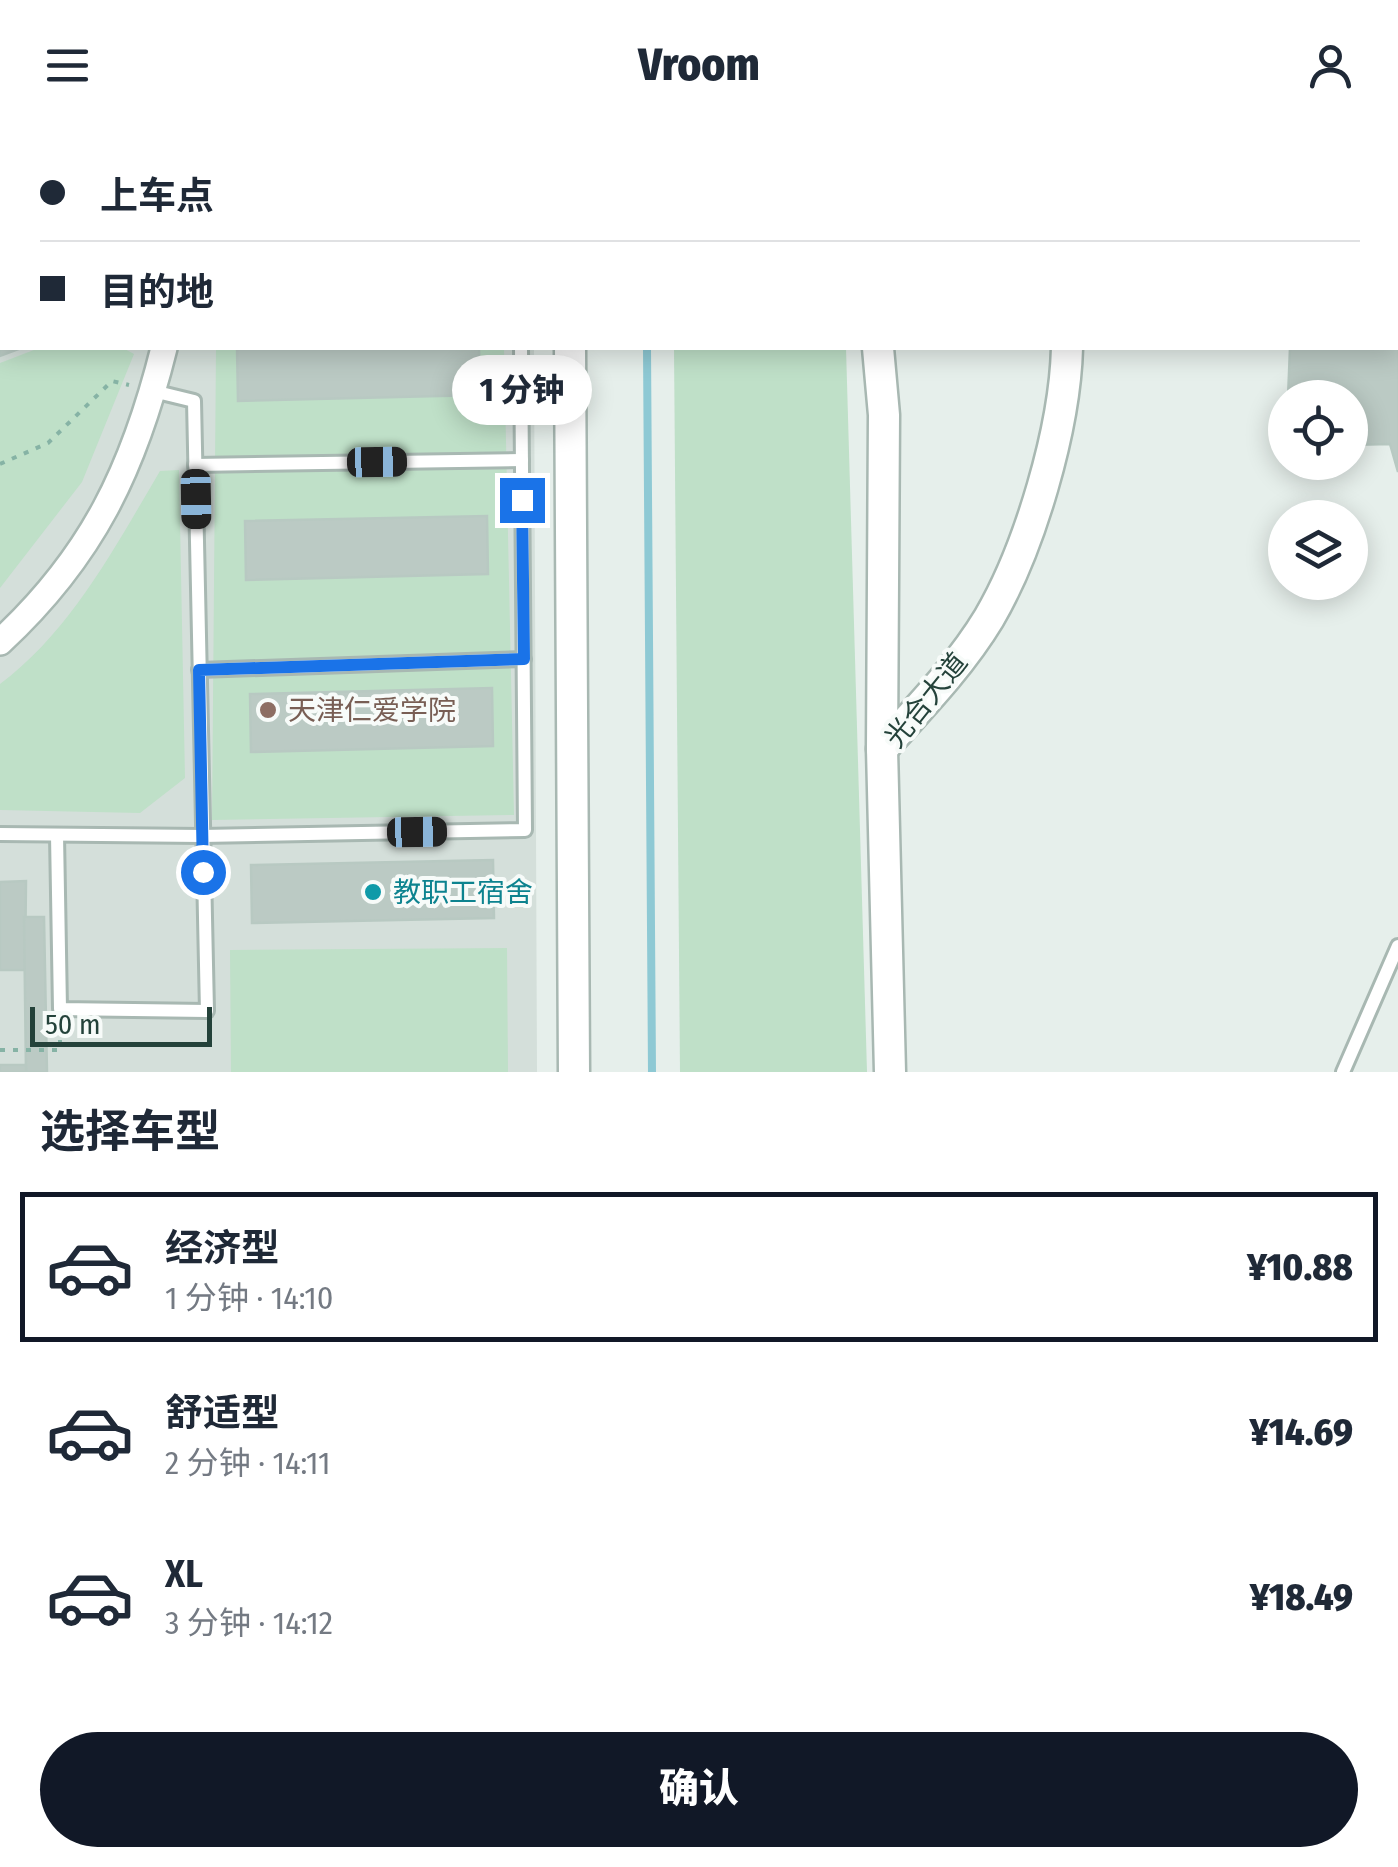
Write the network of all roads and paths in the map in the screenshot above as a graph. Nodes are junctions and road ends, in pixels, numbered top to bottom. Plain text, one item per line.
1 (164, 350) edge
2 (521, 350) edge
3 (570, 350) edge
4 (878, 350) edge
5 (1066, 350) edge
6 (154, 390) junction
7 (522, 460) junction
8 (0, 464) edge
9 (195, 465) junction
10 (0, 642) edge
11 (524, 659) junction
12 (199, 670) junction
13 (882, 748) junction
14 (0, 834) edge
15 (58, 835) junction
16 (202, 836) junction
17 (1398, 946) edge
18 (60, 1009) junction
19 (0, 1050) edge
20 (574, 1072) edge
21 (890, 1072) edge
22 (1343, 1072) edge

1 - 6 street
2 - 7 lane
3 - 20 street
4 - 13 street
5 - 13 street, 光合大道
6 - 8 path
6 - 9 lane
6 - 10 street
7 - 9 lane
7 - 11 lane
9 - 12 lane
11 - 12 lane
11 - 16 lane
12 - 16 lane
13 - 21 street, 光合大道
14 - 15 lane
15 - 16 lane
15 - 18 lane
16 - 18 lane
17 - 22 lane
18 - 19 path

